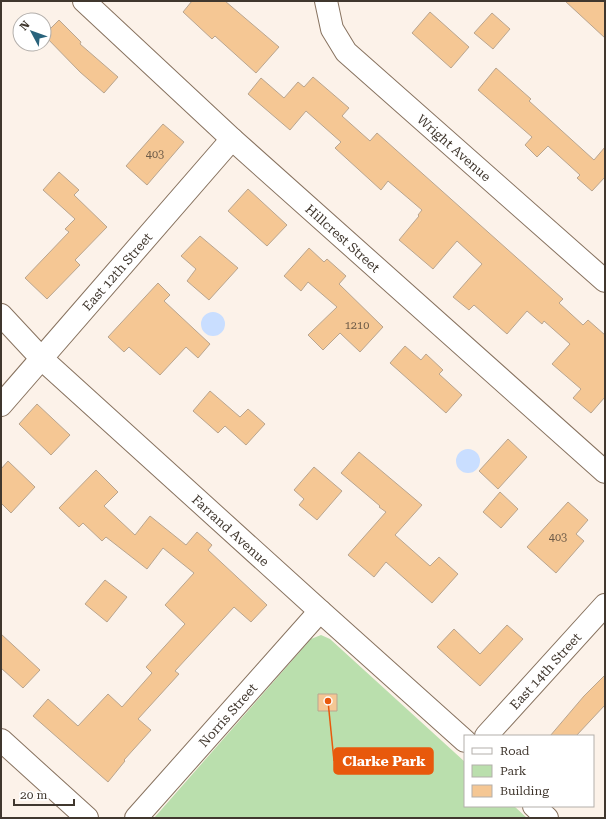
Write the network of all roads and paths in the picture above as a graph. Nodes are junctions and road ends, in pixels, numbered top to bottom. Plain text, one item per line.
1 (84, 1) edge
2 (326, 1) edge
3 (232, 139) junction
4 (605, 281) edge
5 (1, 314) edge
6 (42, 359) junction
7 (1, 405) edge
8 (605, 472) edge
9 (605, 605) edge
10 (320, 611) junction
11 (487, 735) edge
12 (1, 740) edge
13 (464, 740) edge
14 (535, 807) edge
15 (87, 818) edge
16 (136, 818) edge
17 (547, 818) edge

1 - 3 street, Hillcrest Street
2 - 4 street, Wright Avenue
3 - 6 street, East 12th Street
3 - 8 street, Hillcrest Street
5 - 6 street, Farrand Avenue
6 - 7 street, East 12th Street
6 - 10 street, Farrand Avenue
9 - 11 street, East 14th Street
10 - 13 street, Farrand Avenue
10 - 16 street, Norris Street
12 - 15 street
14 - 17 street

